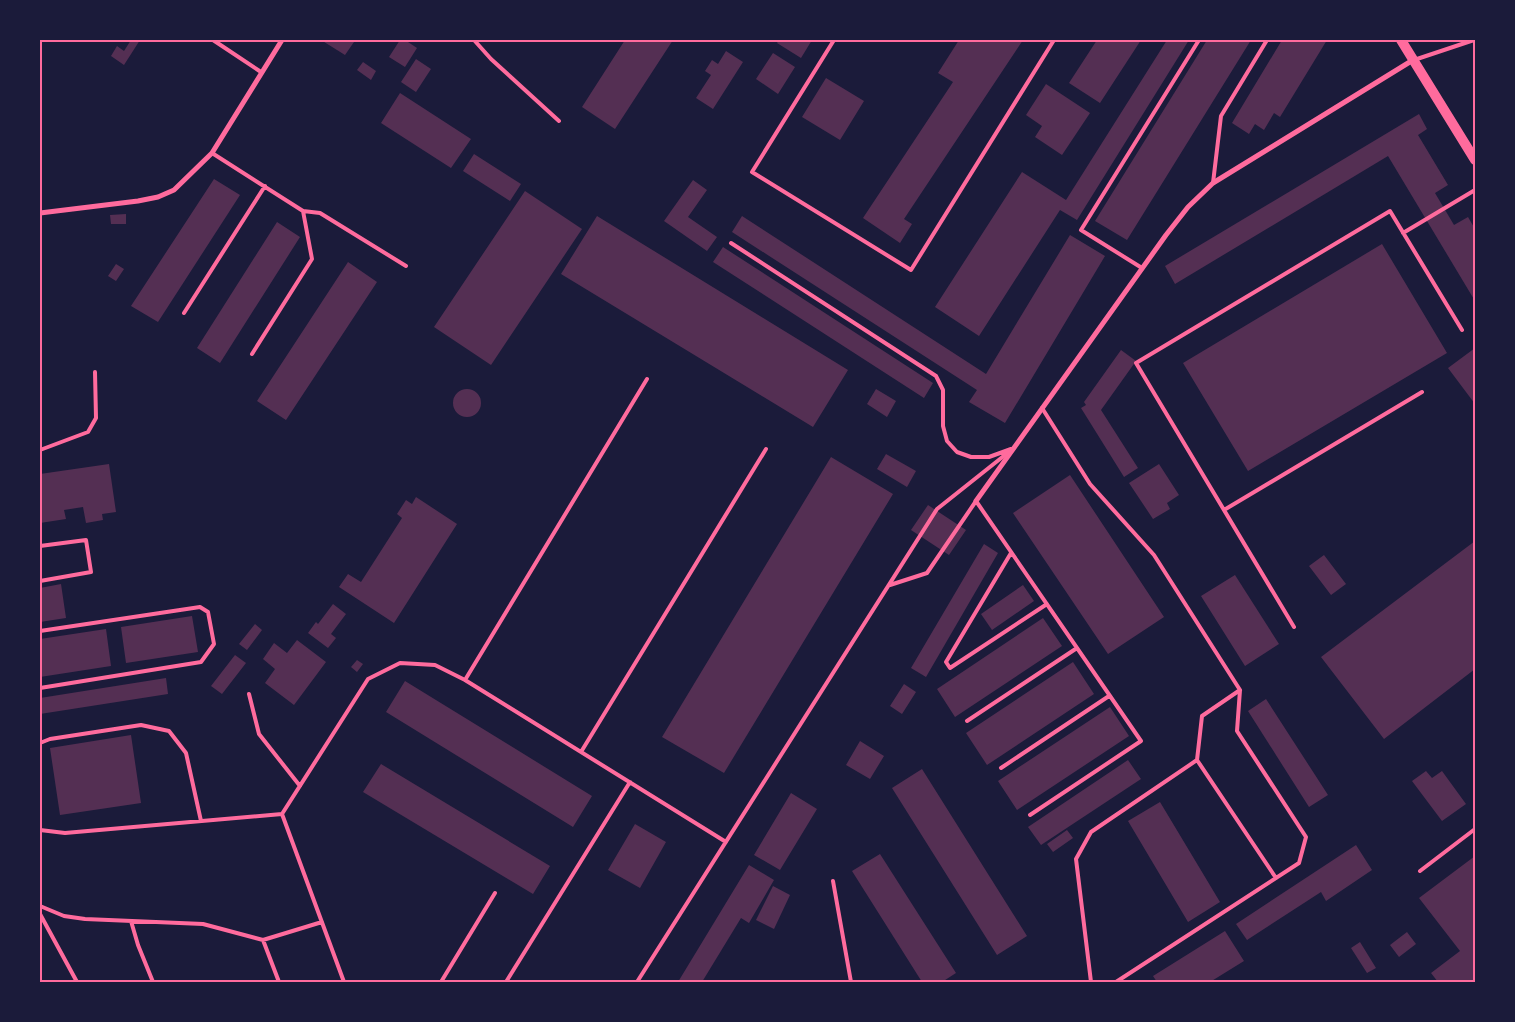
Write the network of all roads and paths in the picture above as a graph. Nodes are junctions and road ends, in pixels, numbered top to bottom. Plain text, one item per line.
1 (213, 40) edge
2 (282, 40) edge
3 (474, 40) edge
4 (834, 40) edge
5 (1054, 40) edge
6 (1198, 40) edge
7 (1267, 40) edge
8 (1401, 40) edge
9 (1474, 40) edge
10 (1414, 60) junction
11 (261, 72) junction
12 (559, 121) dead end
13 (212, 153) junction
14 (1475, 160) edge
15 (1213, 183) junction
16 (265, 186) junction
17 (1475, 190) edge
18 (303, 211) junction
19 (40, 213) edge
20 (1403, 233) junction
21 (731, 243) dead end
22 (406, 266) dead end
23 (1142, 268) junction
24 (184, 313) dead end
25 (1462, 330) dead end
26 (252, 354) dead end
27 (95, 372) dead end
28 (647, 378) dead end
29 (1422, 392) dead end
30 (1042, 408) junction
31 (1013, 448) junction
32 (766, 449) dead end
33 (40, 450) edge
34 (976, 501) junction
35 (1224, 510) junction
36 (40, 546) edge
37 (1011, 553) junction
38 (40, 581) edge
39 (889, 585) junction
40 (1047, 604) junction
41 (1294, 627) dead end
42 (40, 631) edge
43 (1077, 648) junction
44 (464, 680) junction
45 (40, 688) edge
46 (1240, 690) junction
47 (249, 694) dead end
48 (1109, 696) junction
49 (967, 721) dead end
50 (40, 743) edge
51 (582, 752) junction
52 (1197, 760) junction
53 (1001, 768) dead end
54 (630, 782) junction
55 (300, 786) junction
56 (282, 814) junction
57 (1030, 814) dead end
58 (201, 821) junction
59 (1475, 829) edge
60 (40, 830) edge
61 (726, 842) junction
62 (1420, 871) dead end
63 (1276, 878) junction
64 (833, 881) dead end
65 (495, 893) dead end
66 (40, 906) edge
67 (40, 914) edge
68 (131, 921) junction
69 (322, 922) junction
70 (263, 940) junction
71 (77, 982) edge
72 (153, 982) edge
73 (279, 982) edge
74 (344, 982) edge
75 (441, 982) edge
76 (506, 982) edge
77 (637, 982) edge
78 (851, 982) edge
79 (1091, 982) edge
80 (1116, 982) edge

1 - 11 lane
2 - 11 street
3 - 12 lane
4 - 5 lane
6 - 23 lane
7 - 15 lane
8 - 10 main road
9 - 10 lane
10 - 14 main road
10 - 15 street
11 - 13 street
13 - 16 lane
13 - 19 street
15 - 23 street
16 - 18 lane
16 - 24 lane
17 - 20 lane
18 - 22 lane
18 - 26 lane
20 - 25 lane
20 - 35 lane
21 - 31 lane
23 - 30 street
27 - 33 lane
28 - 44 lane
29 - 35 lane
30 - 31 street
30 - 46 lane
31 - 34 street
31 - 39 lane
32 - 51 lane
34 - 37 lane
34 - 39 lane
35 - 41 lane
36 - 38 lane
37 - 40 lane
37 - 40 lane
39 - 61 lane
40 - 43 lane
42 - 45 lane
43 - 48 lane
43 - 49 lane
44 - 51 lane
44 - 55 lane
46 - 52 lane
46 - 63 lane
47 - 55 lane
48 - 53 lane
48 - 57 lane
50 - 58 lane
51 - 54 lane
52 - 63 lane
52 - 79 lane
54 - 61 lane
54 - 76 lane
55 - 56 lane
56 - 58 lane
56 - 69 lane
58 - 60 lane
59 - 62 lane
61 - 77 lane
63 - 80 lane
64 - 78 lane
65 - 75 lane
66 - 68 lane
67 - 71 lane
68 - 70 lane
68 - 72 lane
69 - 70 lane
69 - 74 lane
70 - 73 lane

